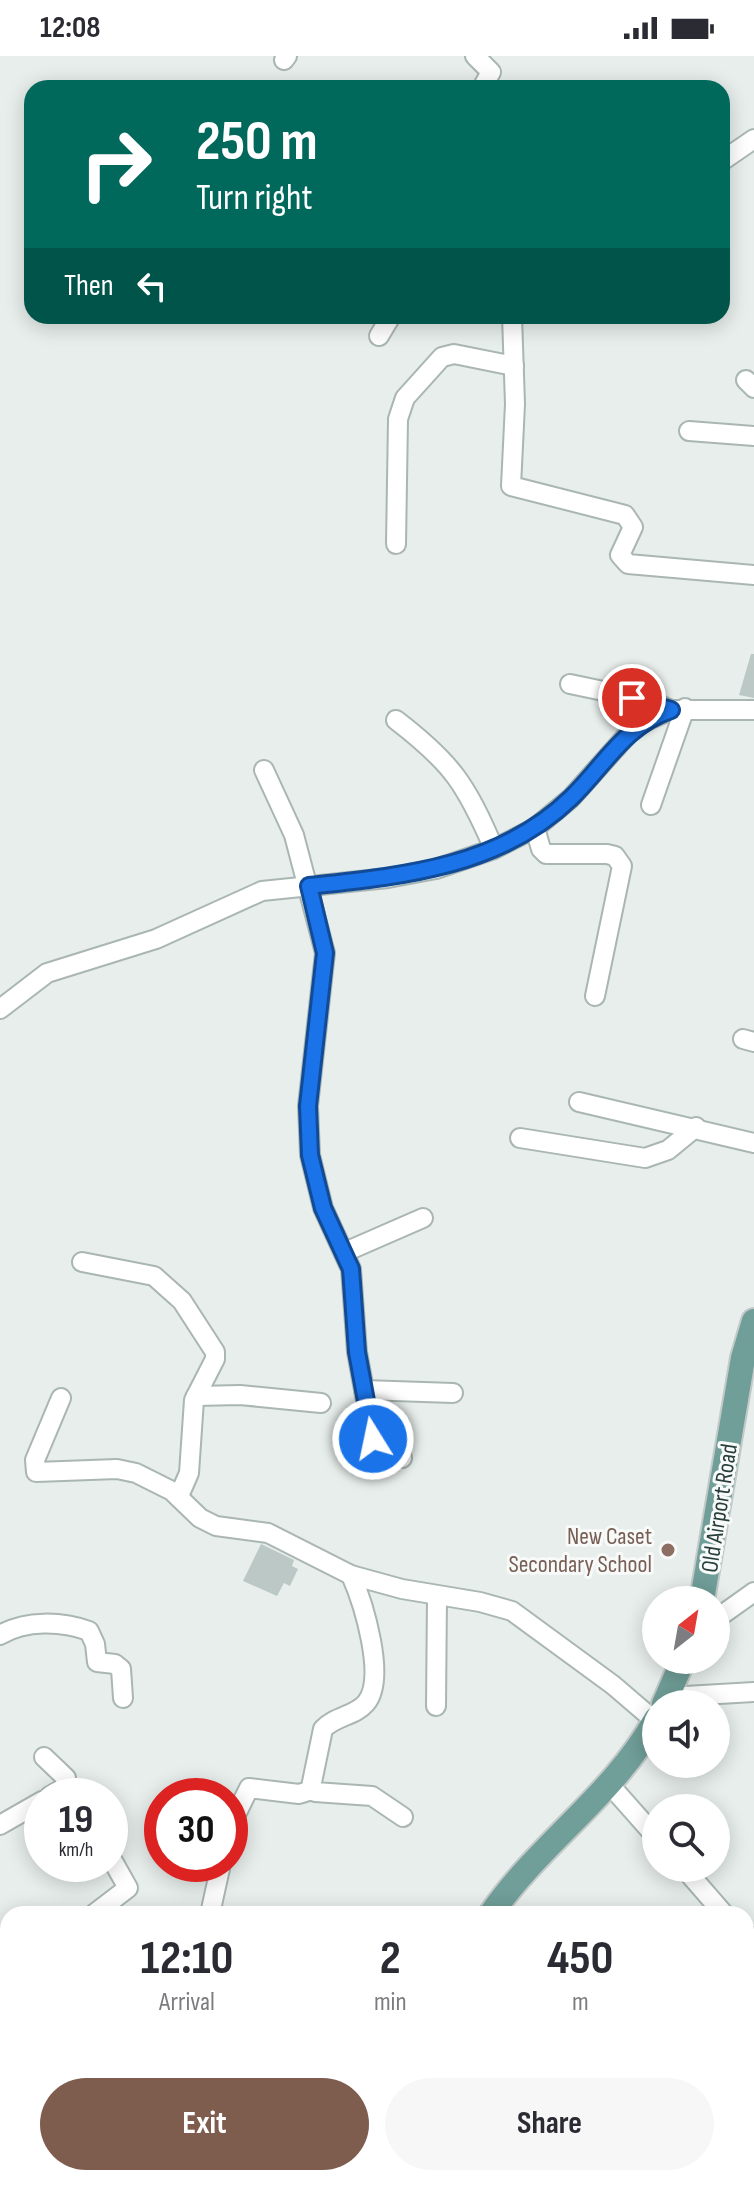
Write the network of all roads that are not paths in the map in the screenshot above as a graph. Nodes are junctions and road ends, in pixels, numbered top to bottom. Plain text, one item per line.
1 (484, 59) edge
2 (486, 80) edge
3 (754, 139) edge
4 (730, 156) edge
5 (386, 324) edge
6 (512, 324) edge
7 (379, 336) dead end
8 (514, 366) junction
9 (689, 431) dead end
10 (754, 436) edge
11 (396, 544) dead end
12 (754, 575) edge
13 (570, 684) dead end
14 (678, 709) junction
15 (754, 710) edge
16 (396, 720) dead end
17 (264, 770) dead end
18 (651, 805) dead end
19 (535, 828) junction
20 (494, 849) junction
21 (309, 886) junction
22 (595, 996) dead end
23 (0, 1009) edge
24 (579, 1102) dead end
25 (696, 1127) junction
26 (520, 1138) dead end
27 (754, 1143) edge
28 (423, 1218) dead end
29 (345, 1252) junction
30 (82, 1262) dead end
31 (754, 1321) edge
32 (364, 1390) junction
33 (453, 1393) dead end
34 (196, 1396) junction
35 (61, 1398) dead end
36 (321, 1403) dead end
37 (402, 1458) dead end
38 (179, 1496) junction
39 (351, 1575) junction
40 (704, 1586) edge
41 (754, 1592) edge
42 (437, 1597) junction
43 (730, 1609) edge
44 (0, 1635) edge
45 (754, 1692) edge
46 (730, 1697) edge
47 (123, 1698) dead end
48 (642, 1700) edge
49 (436, 1706) dead end
50 (642, 1738) edge
51 (44, 1757) dead end
52 (66, 1778) edge
53 (610, 1785) junction
54 (248, 1790) edge
55 (312, 1790) junction
56 (24, 1811) edge
57 (403, 1817) dead end
58 (642, 1821) edge
59 (0, 1825) edge
60 (125, 1882) edge
61 (217, 1882) edge
62 (696, 1882) edge
63 (104, 1906) edge
64 (212, 1906) edge
65 (498, 1906) edge
66 (717, 1906) edge

1 - 2 street
3 - 4 street
5 - 7 street
6 - 8 street
8 - 11 street
8 - 12 street
9 - 10 street
13 - 14 street
14 - 15 street
14 - 18 street
14 - 19 street
16 - 20 street
17 - 21 street
19 - 20 street
19 - 22 street
20 - 21 street
21 - 23 street
21 - 29 street
24 - 25 street
25 - 26 street
25 - 27 street
28 - 29 street
29 - 32 street
30 - 34 street
31 - 40 main road, Old Airport Road
32 - 33 street
32 - 37 street
34 - 36 street
34 - 38 street
35 - 38 street
38 - 39 street
39 - 42 street
39 - 55 street
41 - 43 street
42 - 48 street
42 - 49 street
44 - 47 street
45 - 46 street
50 - 53 main road
51 - 52 street
53 - 58 street
53 - 65 main road
54 - 55 street
55 - 57 street
56 - 59 street
60 - 63 street
61 - 64 street
62 - 66 street

